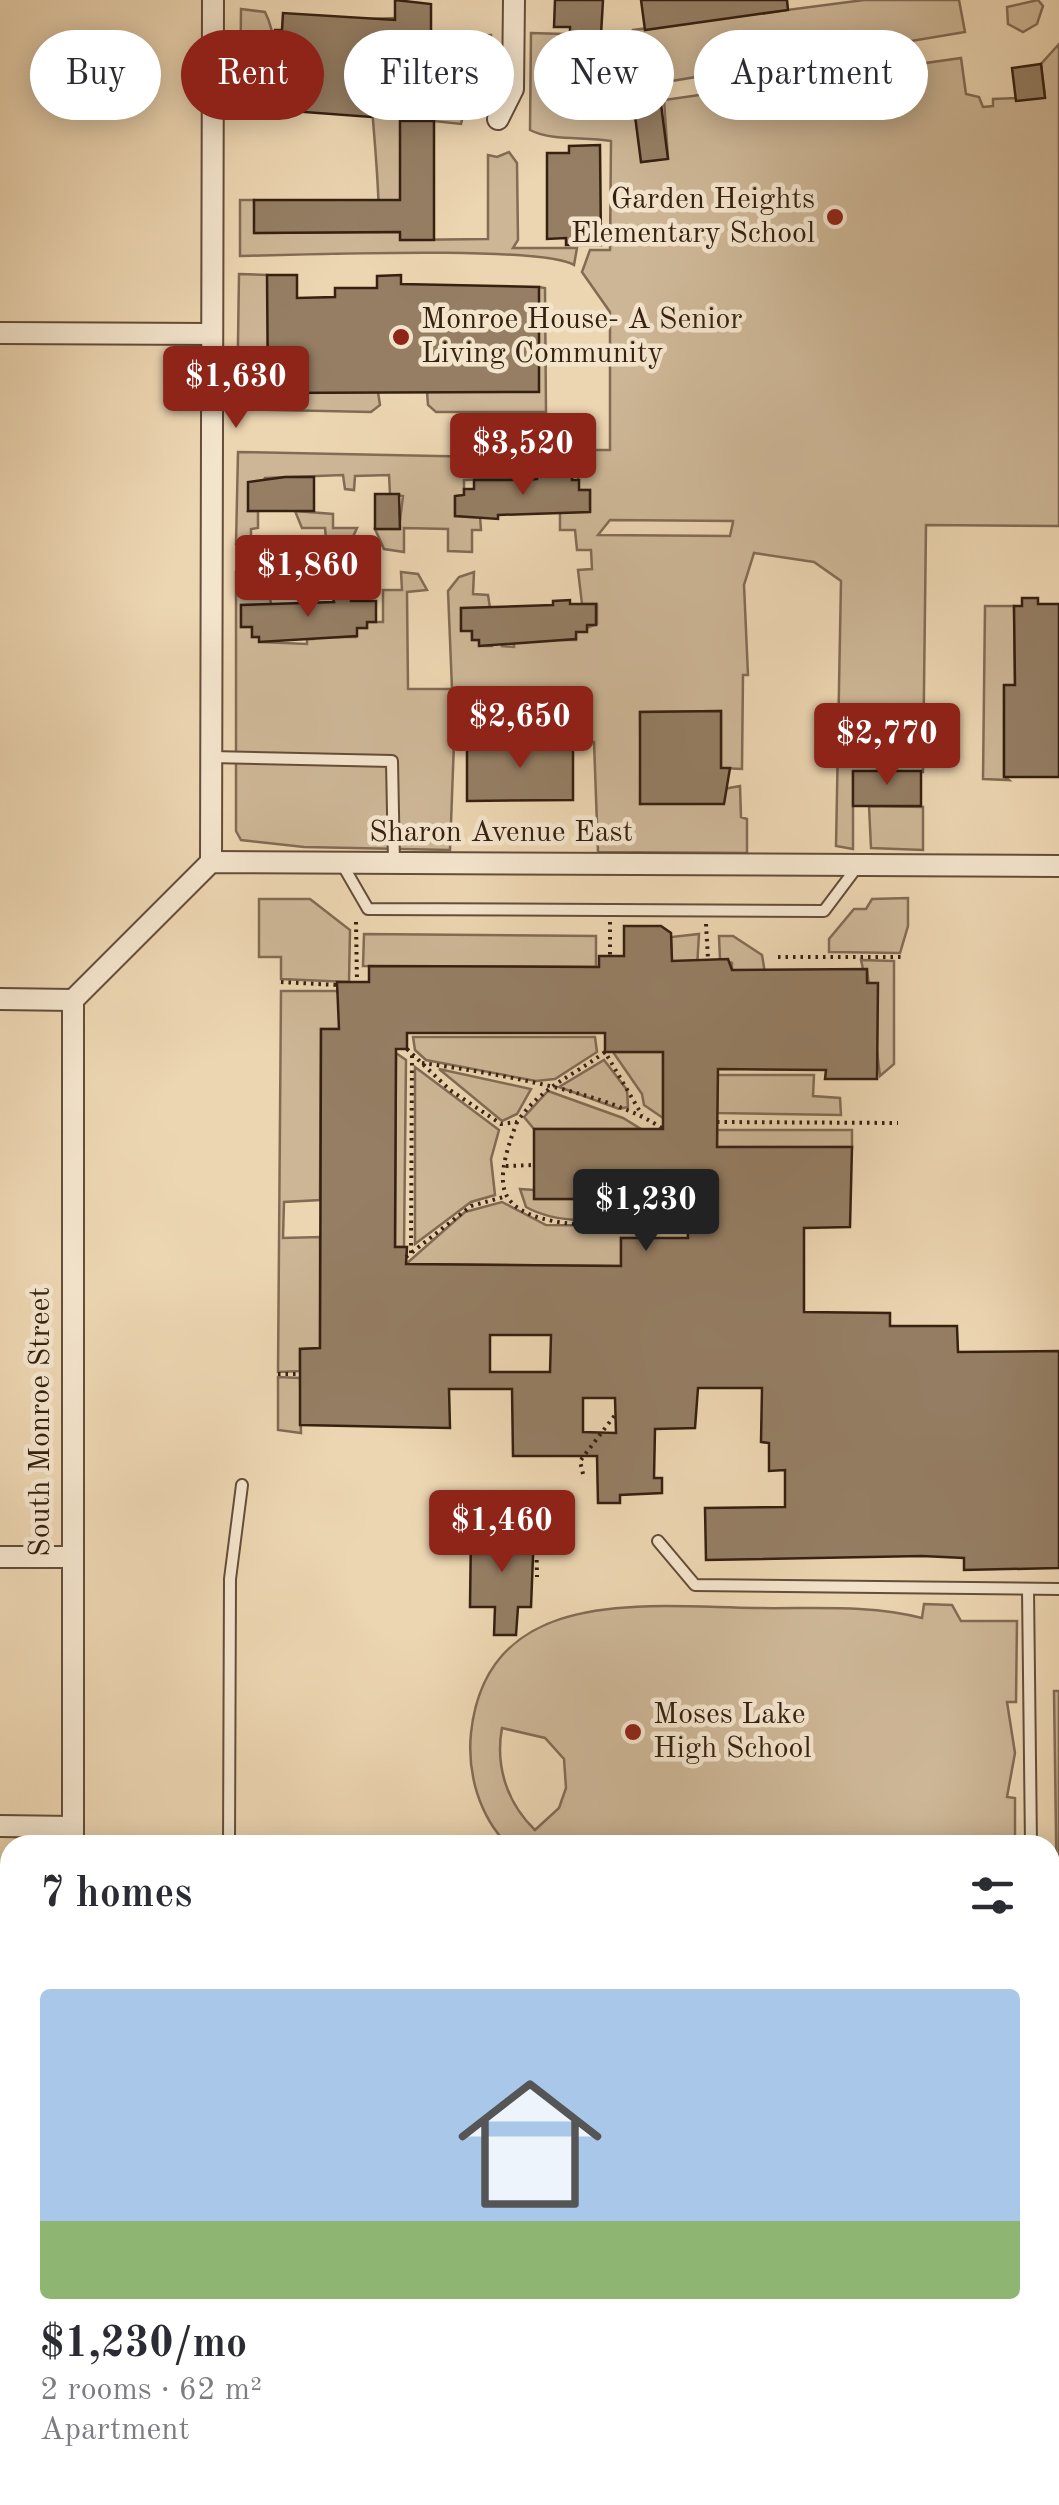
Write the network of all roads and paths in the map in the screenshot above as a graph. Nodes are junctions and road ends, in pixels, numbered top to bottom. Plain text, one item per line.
1 (213, 0) edge
2 (514, 0) edge
3 (514, 30) edge
4 (0, 333) edge
5 (211, 334) junction
6 (212, 757) junction
7 (211, 862) junction
8 (342, 863) junction
9 (394, 863) junction
10 (858, 865) junction
11 (1059, 866) edge
12 (356, 922) dead end
13 (610, 922) dead end
14 (706, 924) dead end
15 (610, 956) dead end
16 (778, 957) dead end
17 (902, 957) dead end
18 (708, 959) dead end
19 (281, 982) dead end
20 (356, 982) dead end
21 (337, 985) dead end
22 (0, 999) edge
23 (73, 1000) junction
24 (406, 1049) dead end
25 (412, 1054) junction
26 (422, 1063) junction
27 (549, 1086) junction
28 (642, 1115) junction
29 (517, 1122) junction
30 (717, 1122) dead end
31 (898, 1123) dead end
32 (662, 1129) dead end
33 (534, 1165) dead end
34 (506, 1166) junction
35 (507, 1196) junction
36 (687, 1224) dead end
37 (278, 1374) dead end
38 (300, 1374) dead end
39 (616, 1415) dead end
40 (583, 1474) dead end
41 (242, 1484) dead end
42 (536, 1530) dead end
43 (658, 1541) dead end
44 (0, 1557) edge
45 (70, 1557) junction
46 (537, 1577) dead end
47 (1028, 1589) junction
48 (1059, 1589) edge
49 (0, 1826) edge
50 (66, 1835) edge
51 (73, 1835) edge
52 (229, 1835) edge
53 (1032, 1835) edge

1 - 5 street
2 - 3 street
4 - 5 street
5 - 6 street
6 - 7 street
6 - 9 lane
7 - 8 street, Sharon Avenue East
7 - 23 street
8 - 9 street, Sharon Avenue East
8 - 10 lane
9 - 10 street, Sharon Avenue East
10 - 11 street, Sharon Avenue East
12 - 20 path
13 - 15 path
14 - 18 path
16 - 17 path
19 - 21 path
22 - 23 street
23 - 45 street, South Monroe Street
24 - 25 path
25 - 26 path
25 - 35 path
26 - 27 path
26 - 29 path
27 - 28 path
27 - 28 path
27 - 29 path
28 - 32 path
29 - 34 path
30 - 31 path
33 - 34 path
34 - 35 path
35 - 36 path
37 - 38 path
39 - 40 path
41 - 52 lane
42 - 46 path
43 - 47 lane
44 - 45 street
45 - 51 street, South Monroe Street
47 - 48 lane
47 - 53 lane
49 - 50 street

